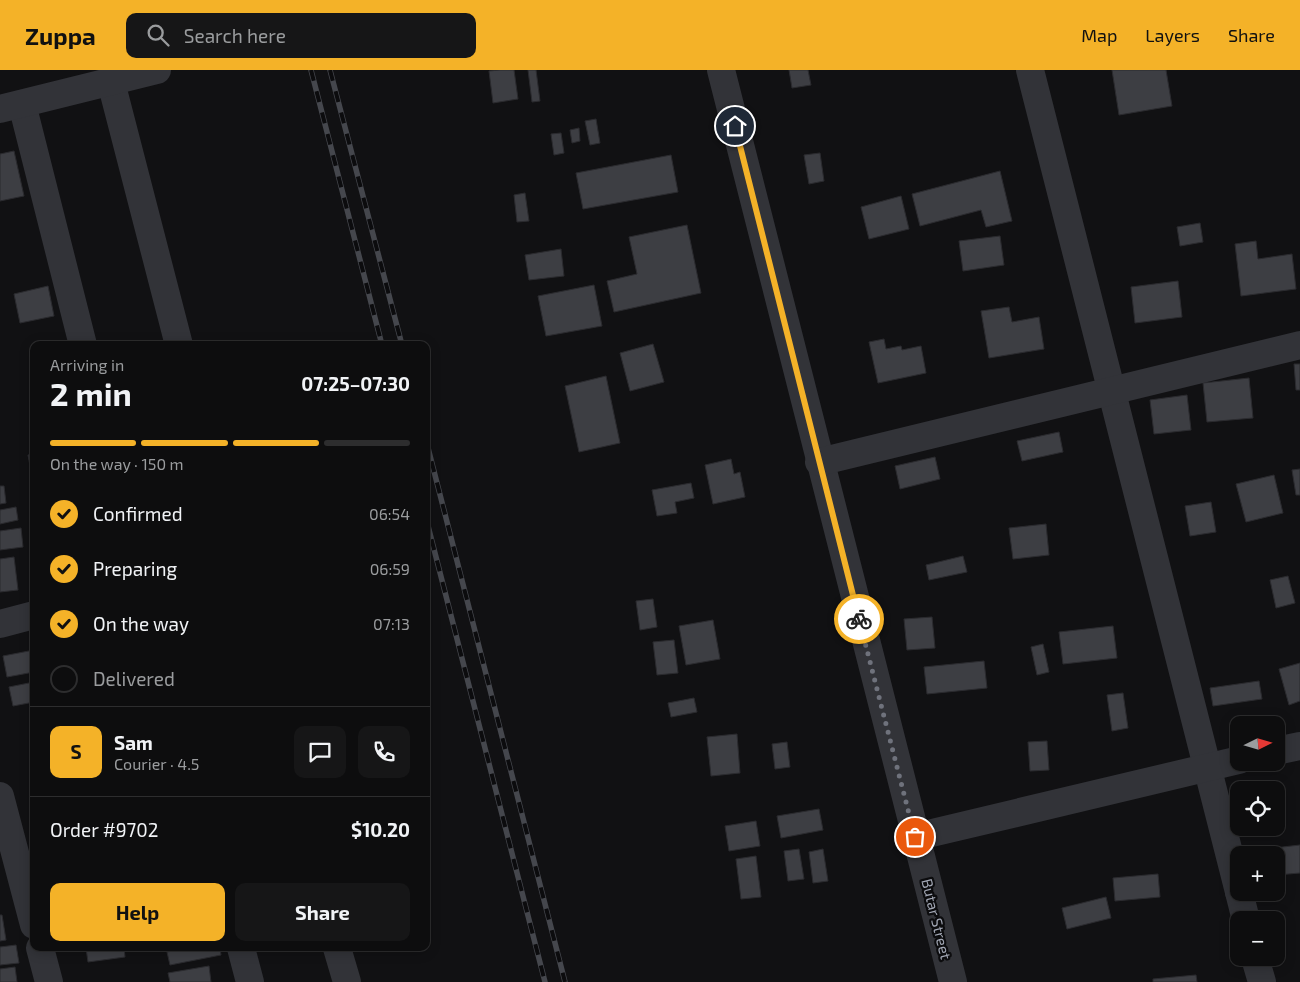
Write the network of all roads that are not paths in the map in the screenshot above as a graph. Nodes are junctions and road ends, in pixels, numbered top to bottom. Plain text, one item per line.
1 (157, 70) edge
2 (720, 70) edge
3 (1030, 70) edge
4 (111, 82) junction
5 (11, 106) edge
6 (83, 341) edge
7 (178, 341) edge
8 (1300, 345) edge
9 (1111, 391) junction
10 (819, 462) junction
11 (30, 616) edge
12 (0, 624) edge
13 (1300, 746) edge
14 (1285, 749) edge
15 (1230, 762) edge
16 (1207, 768) junction
17 (0, 796) edge
18 (915, 837) junction
19 (1230, 857) edge
20 (30, 910) edge
21 (41, 951) edge
22 (242, 951) edge
23 (339, 951) edge
24 (1258, 966) edge
25 (49, 982) edge
26 (250, 982) edge
27 (346, 982) edge
28 (953, 982) edge
29 (1262, 982) edge

1 - 4 street
2 - 10 street, Butar Street
3 - 9 street
4 - 5 street
4 - 7 street
5 - 6 street
8 - 9 street
9 - 10 street
9 - 16 street
10 - 18 street, Butar Street
11 - 12 street
13 - 14 street
15 - 16 street
16 - 18 street
16 - 19 street
17 - 20 street
18 - 28 street, Butar Street
21 - 25 street
22 - 26 street
23 - 27 street
24 - 29 street

